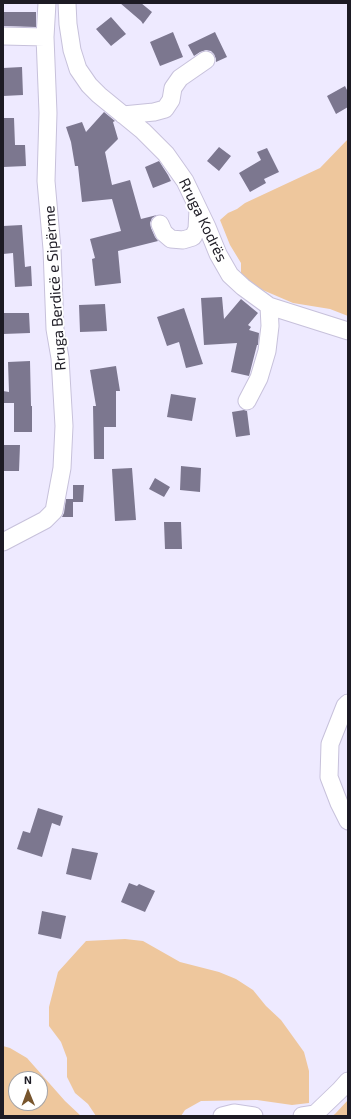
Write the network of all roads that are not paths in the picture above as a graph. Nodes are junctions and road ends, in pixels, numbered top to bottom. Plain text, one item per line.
1 (47, 3) edge
2 (67, 3) edge
3 (3, 36) edge
4 (45, 37) junction
5 (206, 60) dead end
6 (123, 115) junction
7 (198, 209) junction
8 (160, 224) dead end
9 (269, 306) junction
10 (348, 331) edge
11 (247, 401) dead end
12 (3, 542) edge
13 (348, 703) edge
14 (348, 821) edge
15 (348, 1081) edge
16 (222, 1116) edge
17 (254, 1116) edge
18 (302, 1116) edge

1 - 4 street, Rruga Berdicë e Sipërme
2 - 6 street, Rruga Kodrës
3 - 4 street
4 - 12 street, Rruga Berdicë e Sipërme
5 - 6 street
6 - 7 street, Rruga Kodrës
7 - 8 street
7 - 9 street, Rruga Kodrës
9 - 10 street, Rruga Kodrës
9 - 11 street
13 - 14 street
15 - 18 street
16 - 17 street

